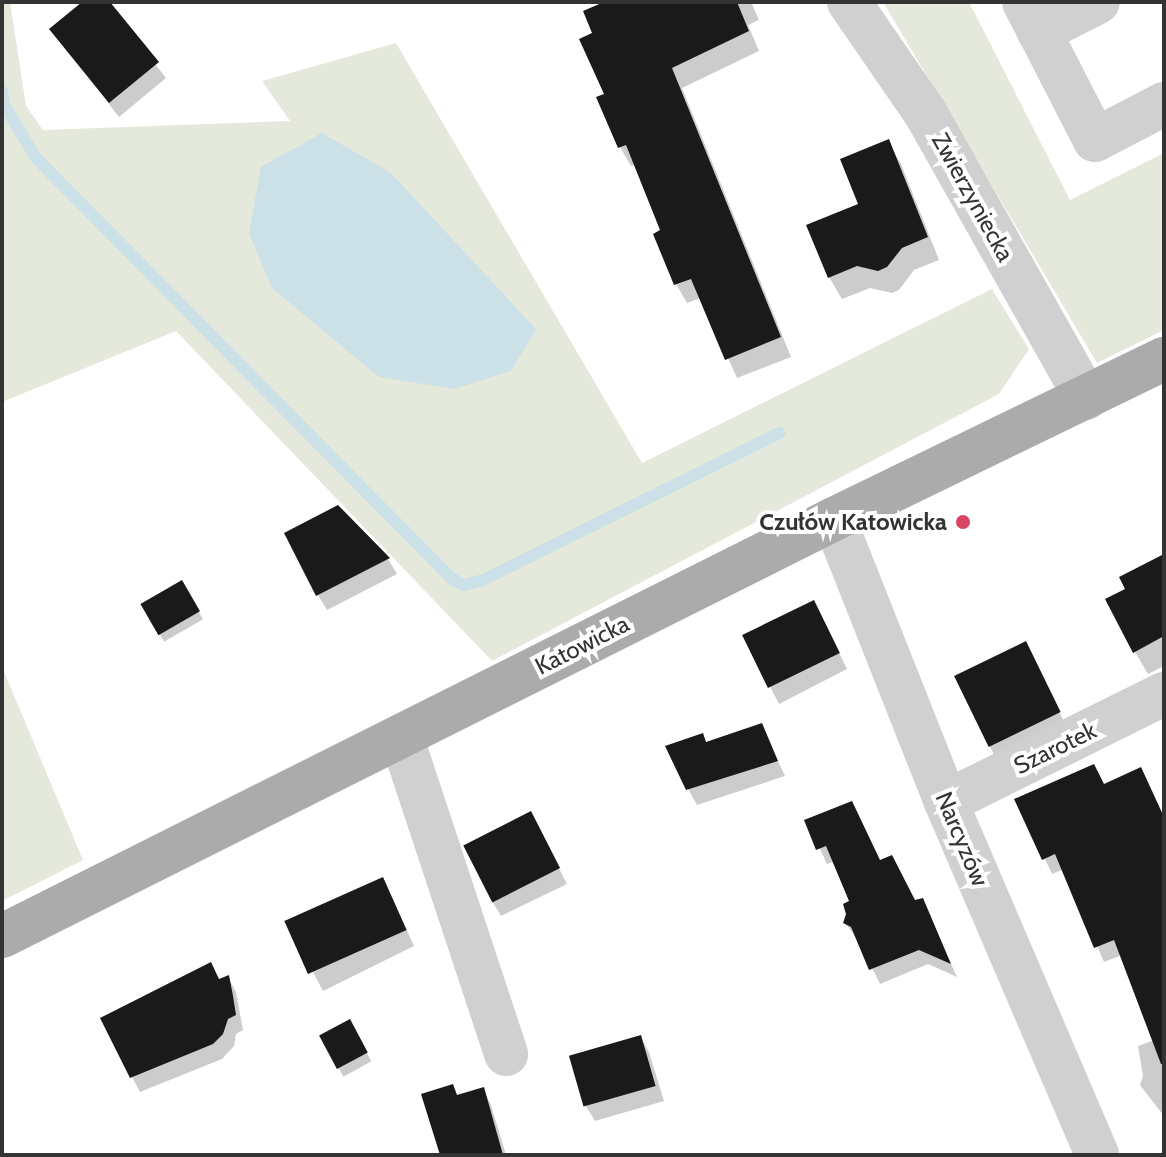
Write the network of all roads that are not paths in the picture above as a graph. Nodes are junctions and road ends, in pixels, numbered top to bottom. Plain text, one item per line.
1 (849, 2) edge
2 (1098, 2) edge
3 (1031, 17) edge
4 (1164, 104) edge
5 (1164, 359) edge
6 (1086, 398) junction
7 (834, 519) junction
8 (1164, 694) edge
9 (401, 736) junction
10 (946, 802) junction
11 (2, 936) edge
12 (506, 1054) dead end
13 (1097, 1155) edge

1 - 6 street, Zwierzyniecka
2 - 3 street
3 - 4 street
5 - 6 main road, Katowicka
6 - 7 main road, Katowicka
7 - 9 main road, Katowicka
7 - 10 street, Narcyzów
8 - 10 street, Szarotek
9 - 11 main road, Katowicka
9 - 12 street
10 - 13 street, Narcyzów

